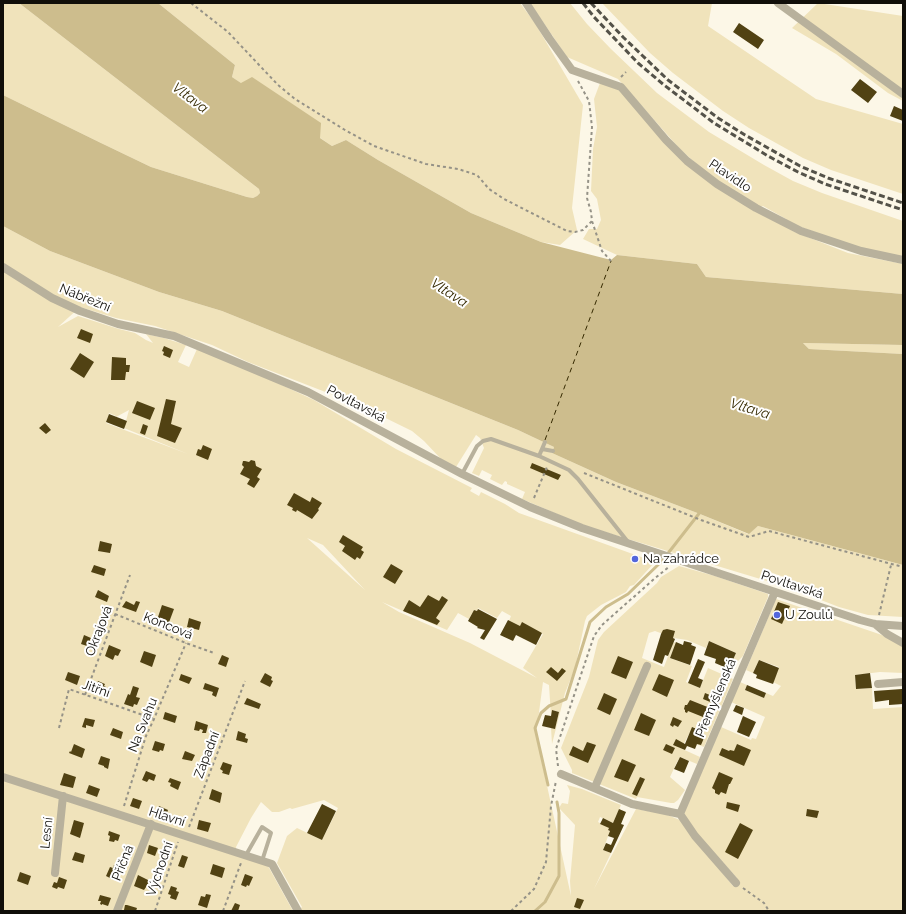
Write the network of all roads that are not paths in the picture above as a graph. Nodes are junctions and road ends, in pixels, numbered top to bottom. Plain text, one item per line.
1 (526, 3) edge
2 (778, 3) edge
3 (903, 94) edge
4 (903, 260) edge
5 (3, 267) edge
6 (165, 334) joint
7 (545, 442) dead end
8 (542, 449) junction
9 (553, 451) dead end
10 (539, 456) junction
11 (462, 474) junction
12 (630, 545) junction
13 (775, 592) junction
14 (876, 624) junction
15 (903, 626) edge
16 (903, 643) edge
17 (647, 666) dead end
18 (903, 682) edge
19 (878, 684) dead end
20 (562, 774) road end
21 (3, 777) edge
22 (595, 787) junction
23 (63, 796) junction
24 (680, 814) junction
25 (151, 824) junction
26 (245, 854) junction
27 (262, 861) junction
28 (55, 873) dead end
29 (736, 883) road end
30 (117, 911) edge
31 (298, 911) edge

1 - 4 street, Plavidlo
2 - 3 street
5 - 6 street, Nábřežní
6 - 11 street, Povltavská
7 - 8 lane
8 - 9 lane
8 - 10 lane
10 - 11 lane
10 - 12 lane
11 - 12 street, Povltavská
12 - 13 street, Povltavská
13 - 14 street, Povltavská
13 - 24 street, Přemyšlenská
14 - 15 street, Povltavská
14 - 16 street
17 - 22 street
18 - 19 street
20 - 22 street
21 - 23 street, Hlavní
22 - 24 street
23 - 25 street, Hlavní
23 - 28 street, Lesní
24 - 29 street
25 - 26 street, Hlavní
25 - 30 street, Příčná
26 - 27 street, Hlavní
26 - 27 lane
27 - 31 street, Hlavní

